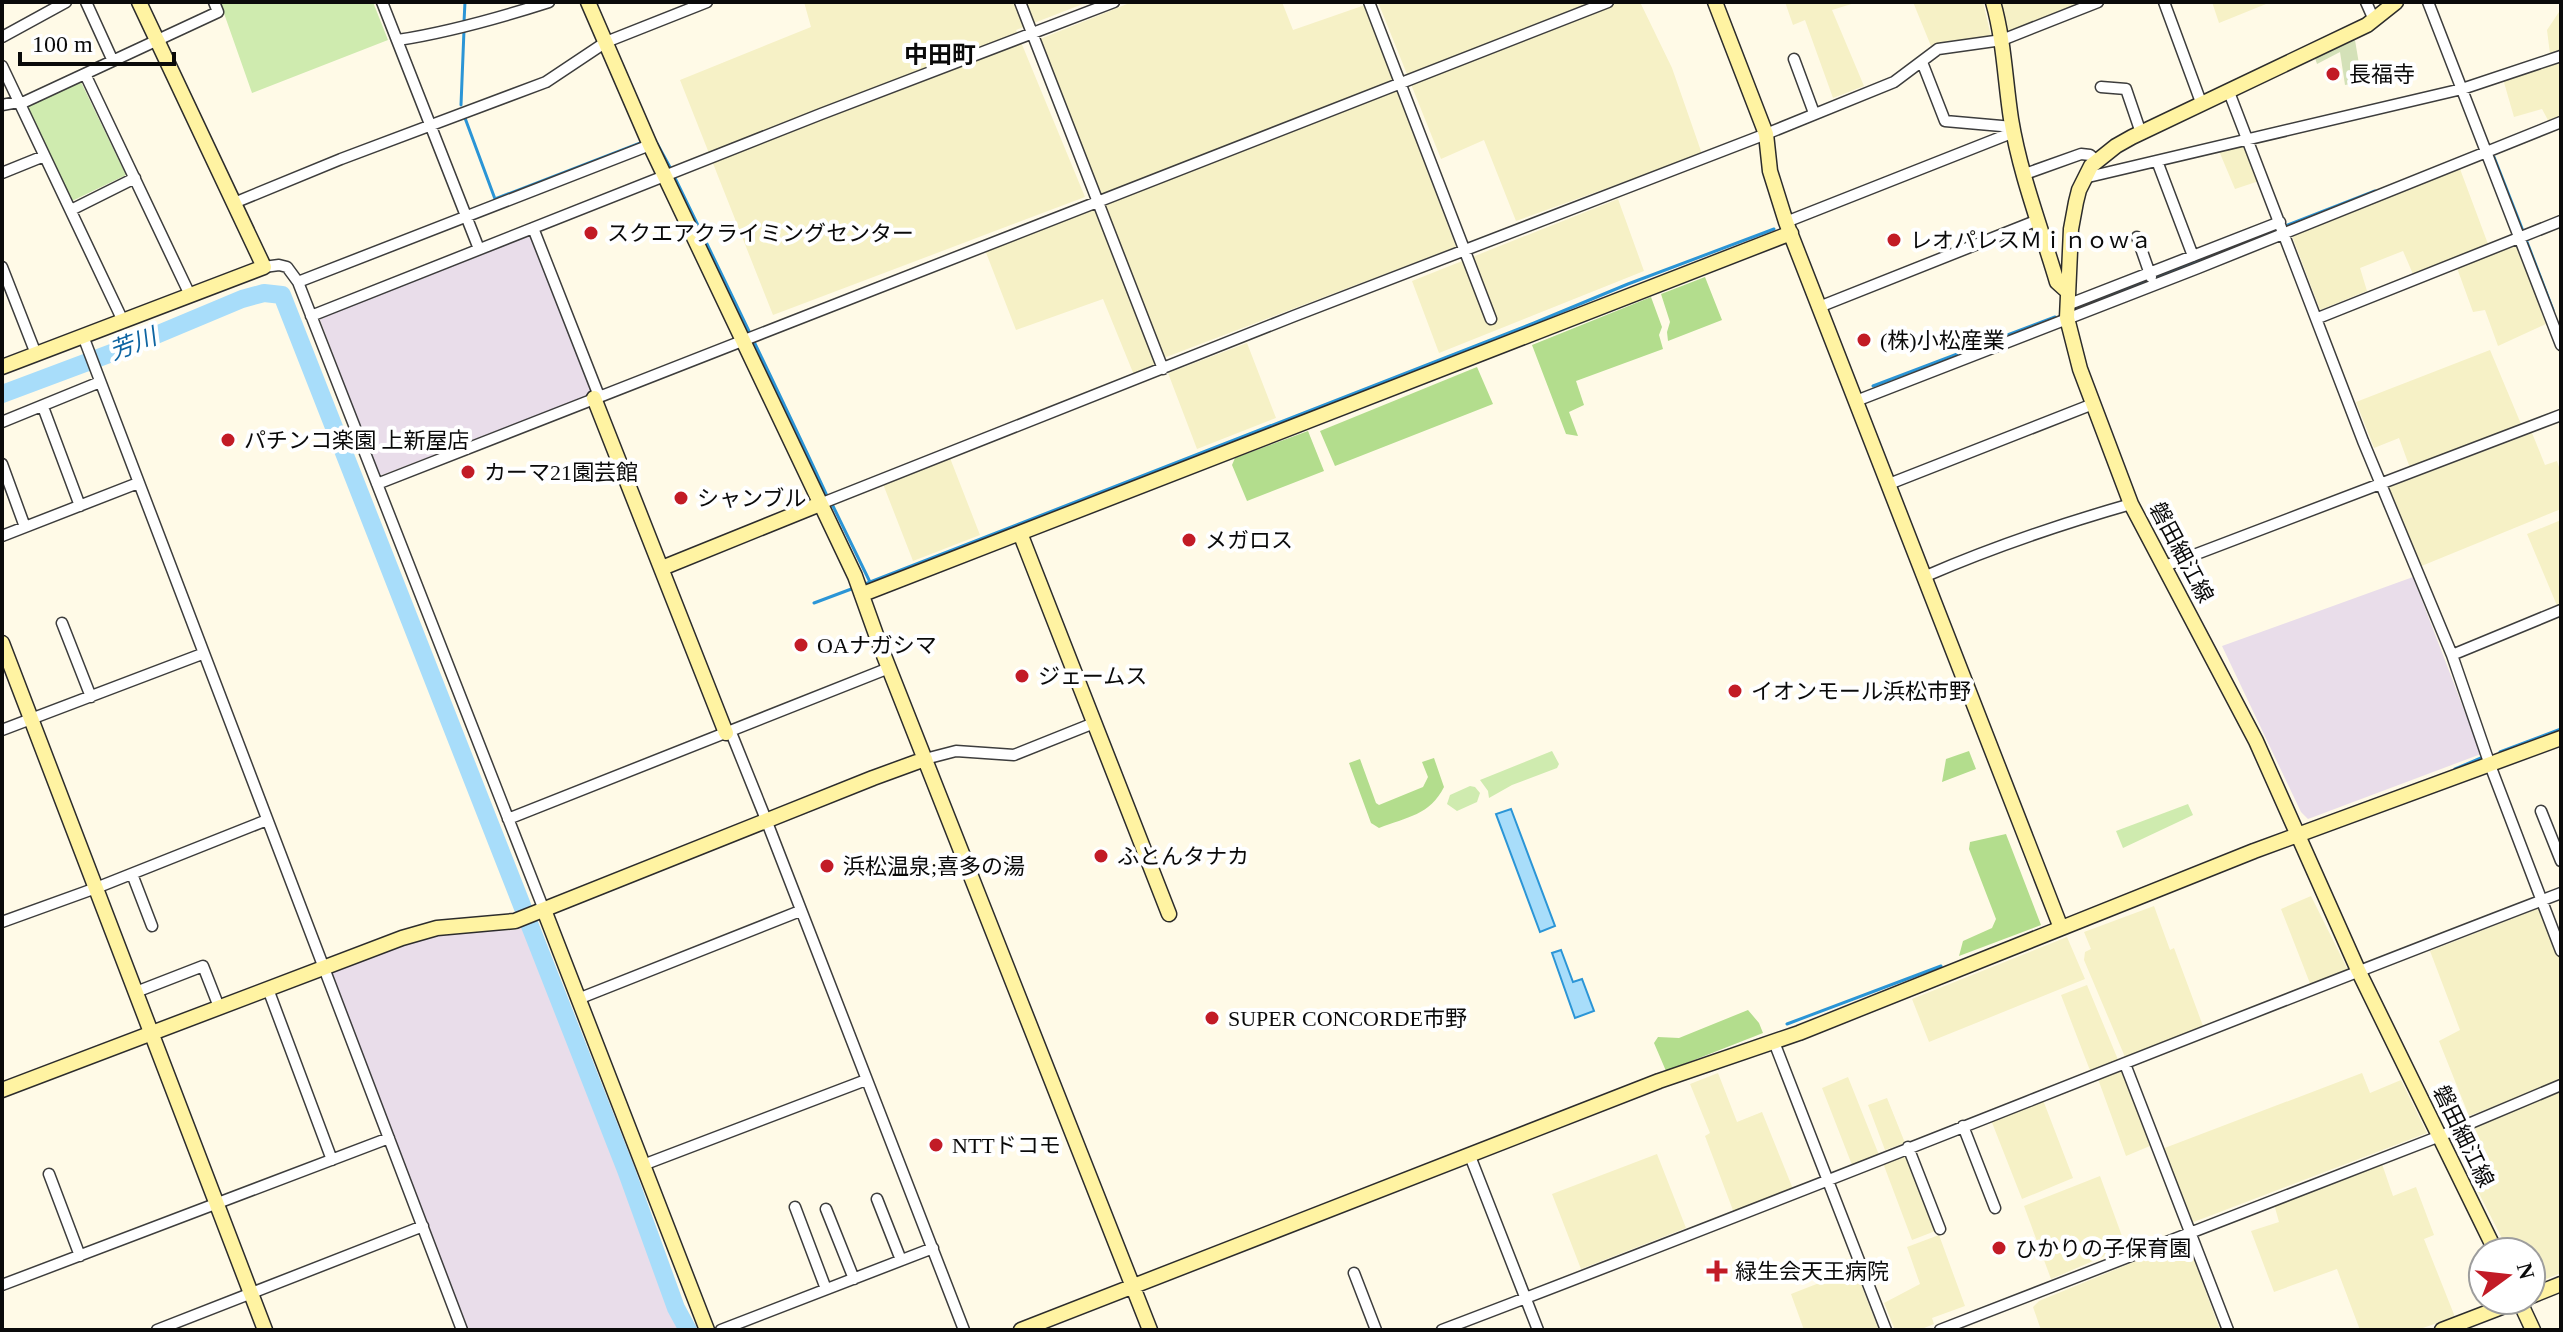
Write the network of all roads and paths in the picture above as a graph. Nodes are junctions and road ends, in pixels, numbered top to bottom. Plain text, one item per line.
1 (66, 2) edge
2 (86, 2) edge
3 (139, 2) edge
4 (214, 2) edge
5 (382, 2) edge
6 (549, 2) edge
7 (588, 2) edge
8 (707, 2) edge
9 (1020, 2) edge
10 (1114, 2) edge
11 (1369, 2) edge
12 (1608, 2) edge
13 (1715, 2) edge
14 (1993, 2) edge
15 (2098, 2) edge
16 (2164, 2) edge
17 (2366, 2) edge
18 (2396, 2) edge
19 (2428, 2) edge
20 (2374, 20) junction
21 (1032, 34) junction
22 (2, 37) edge
23 (157, 39) junction
24 (398, 40) junction
25 (2002, 40) junction
26 (606, 42) junction
27 (2561, 56) edge
28 (112, 59) junction
29 (1794, 59) dead end
30 (1922, 62) junction
31 (2, 66) edge
32 (85, 74) junction
33 (1401, 83) junction
34 (2101, 87) dead end
35 (2462, 89) junction
36 (2229, 92) junction
37 (19, 103) junction
38 (2, 105) edge
39 (2202, 105) junction
40 (1814, 113) junction
41 (2561, 122) edge
42 (431, 125) junction
43 (2014, 130) junction
44 (2141, 133) junction
45 (1766, 134) junction
46 (2249, 139) junction
47 (650, 145) junction
48 (2487, 152) junction
49 (44, 156) junction
50 (2097, 161) junction
51 (2157, 161) junction
52 (2, 173) edge
53 (2025, 174) junction
54 (665, 177) junction
55 (135, 178) junction
56 (2084, 178) junction
57 (1097, 202) junction
58 (234, 203) junction
59 (71, 210) junction
60 (467, 215) junction
61 (2038, 220) junction
62 (2561, 221) edge
63 (533, 228) junction
64 (1788, 228) junction
65 (2282, 228) junction
66 (2137, 237) dead end
67 (2519, 237) junction
68 (479, 249) junction
69 (1464, 251) junction
70 (2193, 256) junction
71 (2, 267) edge
72 (264, 267) junction
73 (2152, 278) junction
74 (298, 282) junction
75 (190, 295) junction
76 (2067, 305) junction
77 (1819, 307) junction
78 (311, 316) junction
79 (2318, 318) junction
80 (1491, 319) dead end
81 (2556, 319) edge
82 (123, 321) junction
83 (744, 339) junction
84 (84, 340) junction
85 (2561, 345) edge
86 (36, 354) junction
87 (2, 367) edge
88 (1163, 369) junction
89 (98, 378) junction
90 (596, 397) junction
91 (1856, 401) junction
92 (2093, 404) junction
93 (43, 407) junction
94 (2561, 415) edge
95 (2, 422) edge
96 (2, 464) edge
97 (138, 483) junction
98 (377, 484) junction
99 (1889, 484) junction
100 (2382, 484) junction
101 (820, 504) junction
102 (2131, 504) junction
103 (80, 506) junction
104 (25, 527) junction
105 (1020, 533) junction
106 (2, 536) edge
107 (2165, 566) junction
108 (662, 568) junction
109 (1926, 576) junction
110 (869, 592) junction
111 (2561, 610) edge
112 (62, 623) dead end
113 (2, 643) edge
114 (202, 654) junction
115 (2452, 655) junction
116 (889, 668) junction
117 (91, 697) junction
118 (31, 719) junction
119 (1094, 723) junction
120 (2, 730) edge
121 (726, 733) junction
122 (2561, 738) edge
123 (925, 759) junction
124 (2490, 765) junction
125 (2541, 811) dead end
126 (508, 819) junction
127 (267, 820) junction
128 (765, 823) junction
129 (2298, 835) junction
130 (2561, 861) edge
131 (132, 874) junction
132 (96, 888) junction
133 (2561, 893) edge
134 (2541, 901) junction
135 (544, 910) junction
136 (800, 911) junction
137 (1169, 914) dead end
138 (2, 922) edge
139 (152, 926) dead end
140 (2061, 928) junction
141 (2561, 951) edge
142 (324, 969) junction
143 (2358, 970) junction
144 (268, 989) junction
145 (136, 992) junction
146 (578, 999) junction
147 (219, 1007) junction
148 (152, 1034) junction
149 (1774, 1042) junction
150 (2125, 1064) junction
151 (866, 1080) junction
152 (2561, 1085) edge
153 (2, 1090) edge
154 (1963, 1126) junction
155 (2440, 1136) junction
156 (389, 1138) junction
157 (1908, 1147) junction
158 (1470, 1156) junction
159 (332, 1160) junction
160 (643, 1165) junction
161 (49, 1174) dead end
162 (1828, 1180) junction
163 (877, 1199) dead end
164 (215, 1204) junction
165 (795, 1207) dead end
166 (1995, 1208) dead end
167 (826, 1209) dead end
168 (423, 1226) junction
169 (1940, 1229) dead end
170 (2190, 1232) junction
171 (2488, 1236) edge
172 (933, 1248) junction
173 (80, 1256) junction
174 (901, 1260) junction
175 (1354, 1273) dead end
176 (854, 1279) junction
177 (2, 1285) edge
178 (1133, 1286) junction
179 (826, 1289) junction
180 (251, 1294) junction
181 (1525, 1298) junction
182 (2478, 1316) edge
183 (157, 1330) edge
184 (265, 1330) edge
185 (462, 1330) edge
186 (707, 1330) edge
187 (721, 1330) edge
188 (964, 1330) edge
189 (1021, 1330) edge
190 (1150, 1330) edge
191 (1376, 1330) edge
192 (1442, 1330) edge
193 (1538, 1330) edge
194 (1886, 1330) edge
195 (1940, 1330) edge
196 (2228, 1330) edge
197 (2442, 1330) edge

1 - 22 street
2 - 28 street
3 - 23 street
4 - 23 street
5 - 24 street
6 - 24 street
7 - 26 street
8 - 26 street
9 - 21 street
10 - 21 street
11 - 33 street
12 - 33 street
13 - 45 street
14 - 25 street
15 - 25 street
16 - 39 street
17 - 20 street
18 - 20 street, 磐田細江線
19 - 35 street
20 - 36 street, 磐田細江線
21 - 54 street
21 - 57 street
23 - 28 street
23 - 58 street
24 - 42 street
25 - 30 street
25 - 43 street
26 - 42 street
26 - 47 street
27 - 35 street
28 - 32 street
29 - 40 street
30 - 40 street
30 - 43 street
31 - 37 street
32 - 37 street
32 - 55 street
33 - 57 street
33 - 69 street
34 - 44 street
35 - 46 street
35 - 48 street
36 - 39 street, 磐田細江線
36 - 46 street
37 - 38 street
37 - 49 street
39 - 44 street, 磐田細江線
40 - 45 street
41 - 48 street
42 - 58 street
42 - 60 street
43 - 53 street
43 - 64 street
44 - 50 street, 磐田細江線
45 - 64 street
45 - 69 street
46 - 51 street
46 - 65 street
47 - 54 street
47 - 60 street
48 - 65 street
48 - 67 street
49 - 52 street
49 - 59 street
50 - 53 street
50 - 56 street, 磐田細江線
51 - 56 street
51 - 70 street
53 - 61 street
54 - 63 street
54 - 83 street
55 - 59 street
55 - 75 street
56 - 76 street, 磐田細江線
57 - 83 street
57 - 88 street
58 - 72 street
59 - 82 street
60 - 68 street
60 - 74 street
61 - 76 street
61 - 77 street
62 - 67 street
63 - 68 street
63 - 90 street
64 - 77 street
64 - 105 street
65 - 70 street
65 - 73 street
65 - 79 street
66 - 73 street
67 - 79 street
67 - 81 street
68 - 78 street
69 - 80 street
69 - 88 street
70 - 73 street
71 - 86 street
72 - 74 street
72 - 75 street
73 - 76 street
74 - 78 street
75 - 82 street
76 - 91 street
76 - 92 street, 磐田細江線
77 - 91 street
78 - 98 street
79 - 100 street
81 - 85 street
82 - 84 street
83 - 90 street
83 - 101 street
84 - 86 street
84 - 89 street
86 - 87 street
88 - 101 street
89 - 93 street
89 - 97 street
90 - 98 street
90 - 108 street
91 - 99 street
92 - 99 street
92 - 102 street, 磐田細江線
93 - 95 street
93 - 103 street
94 - 100 street
96 - 104 street
97 - 103 street
97 - 114 street
98 - 126 street
99 - 109 street
100 - 107 street
100 - 115 street
101 - 108 street
101 - 110 street
102 - 107 street, 磐田細江線
102 - 109 street
103 - 104 street
104 - 106 street
105 - 110 street
105 - 119 street
107 - 129 street, 磐田細江線
108 - 121 street
109 - 140 street
110 - 116 street
111 - 115 street
112 - 117 street
113 - 118 street
114 - 117 street
114 - 127 street
115 - 124 street
116 - 121 street
116 - 123 street
117 - 118 street
118 - 120 street
118 - 132 street
119 - 123 street
119 - 137 street
121 - 126 street
121 - 128 street
122 - 124 street
123 - 128 street
123 - 178 street
124 - 129 street
124 - 134 street
125 - 130 street
126 - 135 street
127 - 131 street
127 - 142 street
128 - 135 street
128 - 136 street
129 - 140 street
129 - 143 street, 磐田細江線
131 - 132 street
131 - 139 street
132 - 138 street
132 - 145 street
133 - 134 street
134 - 141 street
134 - 143 street
135 - 142 street
135 - 146 street
136 - 146 street
136 - 151 street
140 - 149 street
142 - 144 street
142 - 156 street
143 - 150 street
143 - 155 street, 磐田細江線
144 - 147 street
144 - 159 street
145 - 147 street
145 - 148 street
146 - 160 street
147 - 148 street
148 - 153 street
148 - 164 street
149 - 158 street
149 - 162 street
150 - 154 street
150 - 170 street
151 - 160 street
151 - 172 street
152 - 155 street
154 - 157 street
154 - 166 street
155 - 170 street
155 - 171 street, 磐田細江線
156 - 159 street
156 - 168 street
157 - 162 street
157 - 169 street
158 - 178 street
158 - 181 street
159 - 164 street
160 - 186 street
161 - 173 street
162 - 181 street
162 - 194 street
163 - 174 street
164 - 173 street
164 - 180 street
165 - 179 street
167 - 176 street
168 - 180 street
168 - 185 street
170 - 195 street
170 - 196 street
172 - 174 street
172 - 188 street
173 - 177 street
174 - 176 street
175 - 191 street
176 - 179 street
178 - 189 street
178 - 190 street
179 - 187 street
180 - 183 street
180 - 184 street
181 - 192 street
181 - 193 street
182 - 197 street

